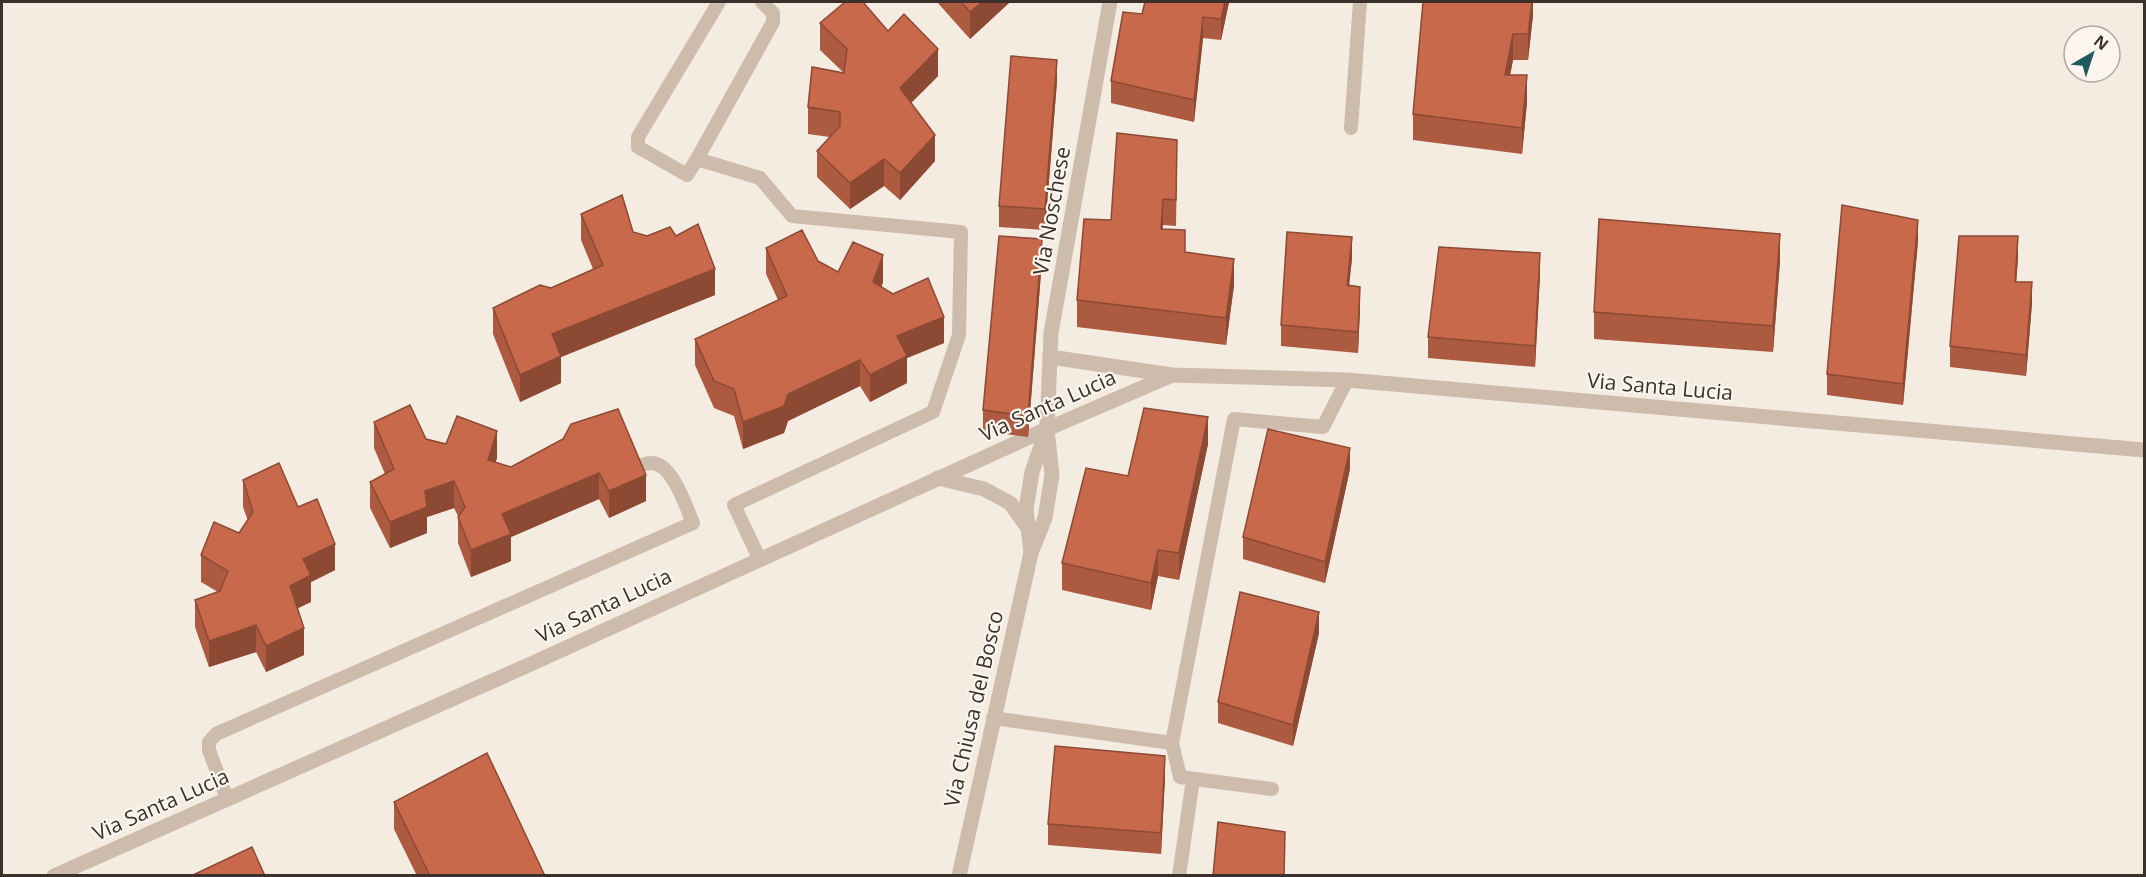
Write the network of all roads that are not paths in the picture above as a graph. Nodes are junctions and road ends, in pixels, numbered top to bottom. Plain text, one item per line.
1 (719, 2) edge
2 (762, 2) edge
3 (1110, 2) edge
4 (1360, 2) edge
5 (1351, 129) dead end
6 (697, 159) junction
7 (1050, 357) junction
8 (1172, 375) junction
9 (1347, 380) junction
10 (1047, 429) junction
11 (2145, 450) edge
12 (632, 469) edge
13 (938, 478) junction
14 (1029, 528) junction
15 (1031, 553) junction
16 (759, 558) junction
17 (993, 717) junction
18 (1172, 742) junction
19 (1193, 779) junction
20 (1272, 789) dead end
21 (227, 799) junction
22 (54, 876) edge
23 (959, 876) edge
24 (1179, 876) edge

1 - 6 lane
2 - 6 lane
3 - 7 street, Via Noschese
4 - 5 lane
6 - 16 lane
7 - 8 street, Via Santa Lucia
7 - 10 street, Via Noschese
8 - 9 street, Via Santa Lucia
8 - 10 street, Via Santa Lucia
9 - 11 street, Via Santa Lucia
9 - 18 lane
10 - 13 street, Via Santa Lucia
10 - 14 street, Via Chiusa del Bosco
10 - 15 street, Via Chiusa del Bosco
12 - 21 lane
13 - 14 street
13 - 16 street, Via Santa Lucia
14 - 15 street, Via Chiusa del Bosco
15 - 17 street, Via Chiusa del Bosco
16 - 21 street, Via Santa Lucia
17 - 18 lane
17 - 23 street, Via Chiusa del Bosco
18 - 19 lane
19 - 20 lane
19 - 24 lane
21 - 22 street, Via Santa Lucia

